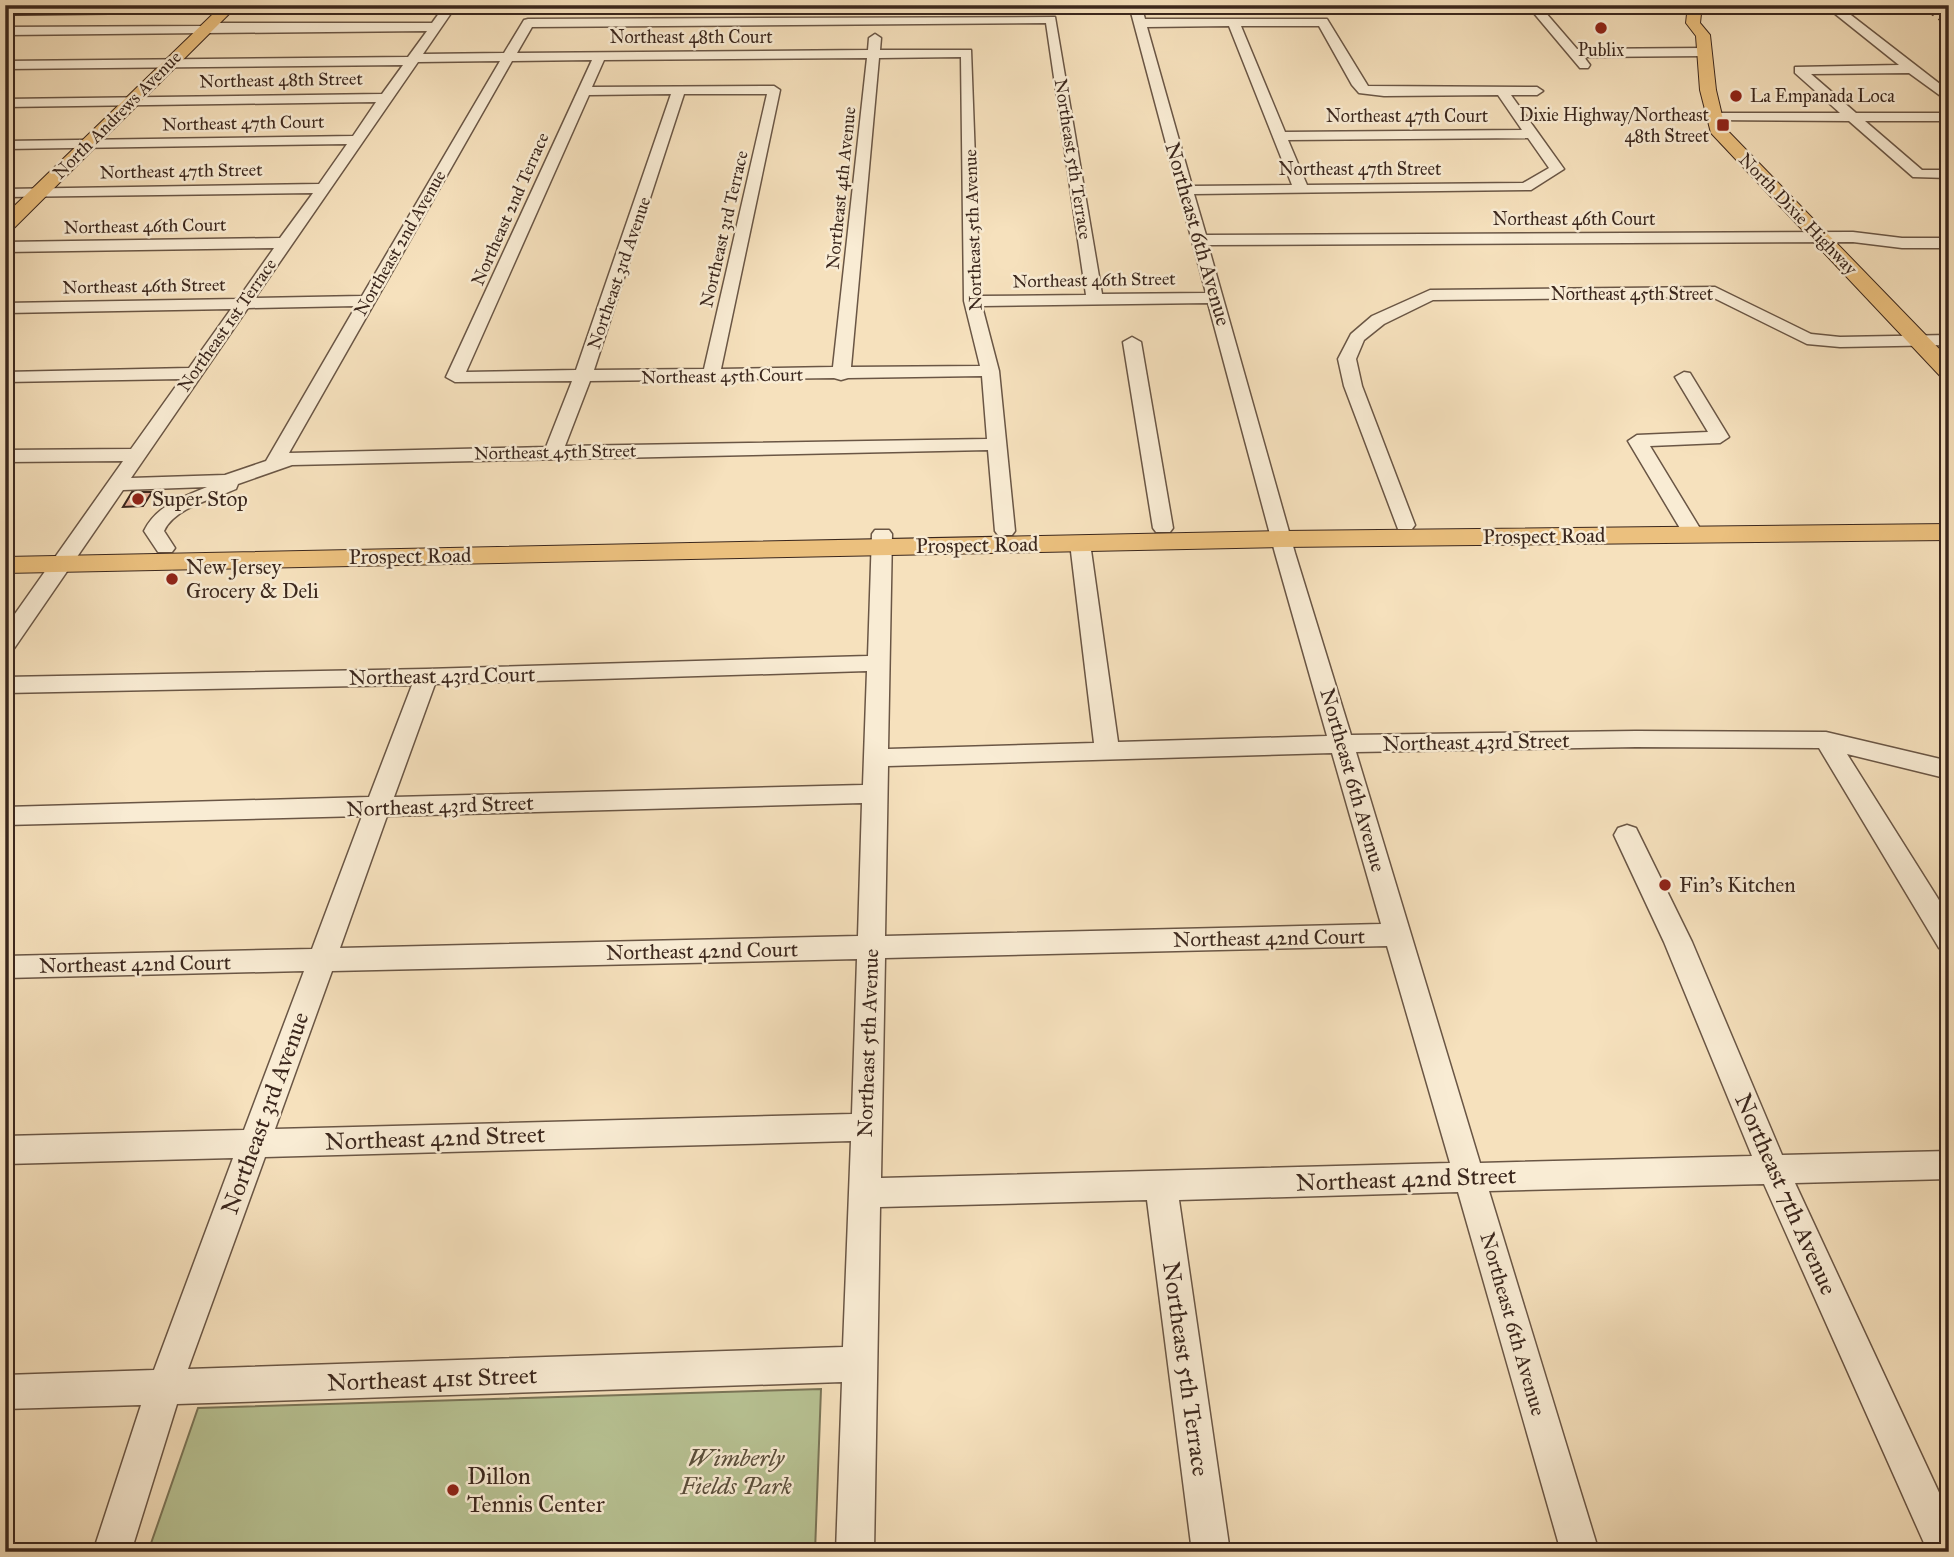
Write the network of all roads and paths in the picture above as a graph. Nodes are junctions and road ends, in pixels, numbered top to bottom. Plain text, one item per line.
1 (550, 5) edge
2 (1135, 5) edge
3 (1533, 5) edge
4 (1695, 5) edge
5 (1707, 5) edge
6 (1830, 5) edge
7 (389, 6) edge
8 (452, 6) edge
9 (221, 7) edge
10 (5, 11) edge
11 (878, 13) edge
12 (1140, 23) junction
13 (1234, 23) junction
14 (436, 27) junction
15 (201, 29) junction
16 (1701, 30) junction
17 (5, 31) edge
18 (967, 52) joint
19 (1704, 52) junction
20 (1574, 53) junction
21 (874, 54) junction
22 (507, 56) junction
23 (600, 56) junction
24 (413, 59) junction
25 (163, 63) junction
26 (5, 65) edge
27 (1587, 68) dead end
28 (1910, 69) junction
29 (585, 91) junction
30 (679, 91) junction
31 (1537, 91) dead end
32 (1502, 92) junction
33 (387, 98) junction
34 (1949, 98) edge
35 (125, 102) junction
36 (5, 103) edge
37 (1713, 117) junction
38 (1949, 117) edge
39 (1856, 119) junction
40 (1532, 134) junction
41 (1281, 136) junction
42 (357, 140) junction
43 (5, 145) edge
44 (81, 145) junction
45 (1949, 174) edge
46 (323, 188) junction
47 (1301, 188) junction
48 (1185, 190) junction
49 (5, 193) edge
50 (32, 193) junction
51 (5, 211) edge
52 (5, 226) edge
53 (1817, 237) junction
54 (1200, 240) junction
55 (285, 243) junction
56 (1949, 243) edge
57 (5, 247) edge
58 (1216, 298) junction
59 (1095, 299) junction
60 (367, 301) junction
61 (972, 301) junction
62 (243, 303) junction
63 (5, 308) edge
64 (1949, 340) edge
65 (1918, 341) junction
66 (1132, 342) dead end
67 (990, 371) junction
68 (1949, 372) edge
69 (194, 373) junction
70 (711, 375) junction
71 (841, 375) junction
72 (5, 377) edge
73 (455, 377) joint
74 (583, 377) junction
75 (1684, 377) dead end
76 (997, 444) junction
77 (553, 452) junction
78 (137, 455) junction
79 (5, 456) edge
80 (274, 463) junction
81 (239, 478) junction
82 (117, 484) junction
83 (1949, 519) edge
84 (1405, 524) junction
85 (1163, 528) junction
86 (1690, 528) junction
87 (1004, 531) junction
88 (1949, 532) edge
89 (1280, 533) junction
90 (881, 540) junction
91 (1080, 543) junction
92 (165, 548) junction
93 (476, 548) junction
94 (5, 551) edge
95 (65, 557) junction
96 (5, 565) edge
97 (5, 645) edge
98 (878, 663) junction
99 (426, 677) junction
100 (5, 685) edge
101 (1826, 740) junction
102 (1343, 744) junction
103 (1107, 753) junction
104 (874, 758) junction
105 (1949, 770) edge
106 (875, 794) junction
107 (377, 807) junction
108 (5, 816) edge
109 (1627, 835) dead end
110 (1399, 934) junction
111 (1949, 940) edge
112 (870, 947) junction
113 (322, 960) junction
114 (5, 968) edge
115 (865, 1126) junction
116 (254, 1143) junction
117 (5, 1150) edge
118 (1949, 1165) edge
119 (1773, 1170) junction
120 (1470, 1177) junction
121 (1161, 1185) junction
122 (864, 1193) junction
123 (859, 1364) junction
124 (164, 1388) junction
125 (5, 1392) edge
126 (112, 1552) edge
127 (855, 1552) edge
128 (1211, 1552) edge
129 (1580, 1552) edge
130 (1947, 1552) edge

1 - 8 main road
2 - 12 street, Northeast 6th Avenue
3 - 20 street
4 - 16 main road, North Dixie Highway
5 - 16 main road, North Dixie Highway
6 - 28 street
7 - 8 main road
7 - 9 main road
8 - 14 street, Northeast 1st Terrace
9 - 10 main road
9 - 15 main road, North Andrews Avenue
11 - 21 street, Northeast 4th Avenue
11 - 22 street, Northeast 2nd Avenue
11 - 59 street, Northeast 5th Terrace
12 - 13 street
12 - 48 street, Northeast 6th Avenue
13 - 32 street
13 - 41 street
14 - 15 street
14 - 24 street, Northeast 1st Terrace
15 - 17 street
15 - 25 main road, North Andrews Avenue
16 - 19 main road, North Dixie Highway
18 - 21 street, Northeast 48th Court
18 - 61 street, Northeast 5th Avenue
19 - 20 street
19 - 37 main road, North Dixie Highway
20 - 27 street
21 - 23 street, Northeast 48th Court
21 - 71 street, Northeast 4th Avenue
22 - 23 street, Northeast 48th Court
22 - 24 street, Northeast 48th Court
22 - 60 street, Northeast 2nd Avenue
23 - 29 street, Northeast 2nd Terrace
24 - 25 street, Northeast 48th Court
24 - 33 street, Northeast 1st Terrace
25 - 26 street, Northeast 48th Court
25 - 35 main road, North Andrews Avenue
28 - 34 street
28 - 39 street
29 - 30 street
29 - 73 street, Northeast 2nd Terrace
30 - 70 street, Northeast 3rd Terrace
30 - 74 street, Northeast 3rd Avenue
31 - 32 street
32 - 40 street
33 - 35 street, Northeast 48th Street
33 - 42 street, Northeast 1st Terrace
35 - 36 street, Northeast 48th Street
35 - 44 main road, North Andrews Avenue
37 - 39 street
37 - 53 main road, North Dixie Highway
38 - 39 street
39 - 45 street
40 - 41 street, Northeast 47th Court
40 - 47 street, Northeast 47th Street
41 - 47 street
42 - 44 street, Northeast 47th Court
42 - 46 street, Northeast 1st Terrace
43 - 44 street, Northeast 47th Court
44 - 50 main road, North Andrews Avenue
46 - 50 street, Northeast 47th Street
46 - 55 street, Northeast 1st Terrace
47 - 48 street, Northeast 47th Street
48 - 54 street, Northeast 6th Avenue
49 - 50 street, Northeast 47th Street
50 - 51 main road, North Andrews Avenue
50 - 52 main road, North Andrews Avenue
53 - 54 street, Northeast 46th Court
53 - 56 street, Northeast 46th Court
53 - 65 main road, North Dixie Highway
54 - 58 street, Northeast 6th Avenue
55 - 57 street, Northeast 46th Court
55 - 62 street, Northeast 1st Terrace
58 - 59 street, Northeast 46th Street
58 - 89 street, Northeast 6th Avenue
59 - 61 street, Northeast 46th Street
60 - 62 street, Northeast 46th Street
60 - 80 street, Northeast 2nd Avenue
61 - 67 street, Northeast 5th Avenue
62 - 63 street, Northeast 46th Street
62 - 69 street, Northeast 1st Terrace
64 - 65 street, Northeast 45th Street
65 - 68 main road, North Dixie Highway
65 - 84 street, Northeast 45th Street
66 - 85 street
67 - 71 street, Northeast 45th Court
67 - 76 street, Northeast 5th Avenue
69 - 72 street
69 - 78 street, Northeast 1st Terrace
70 - 71 street, Northeast 45th Court
70 - 74 street, Northeast 45th Court
73 - 74 street, Northeast 45th Court
74 - 77 street, Northeast 3rd Avenue
75 - 86 street
76 - 77 street, Northeast 45th Street
76 - 87 street, Northeast 5th Avenue
77 - 80 street, Northeast 45th Street
78 - 79 street
78 - 82 street, Northeast 1st Terrace
80 - 81 street, Northeast 45th Street
81 - 82 street, Northeast 45th Street
81 - 92 street
82 - 95 street, Northeast 1st Terrace
83 - 86 main road, Prospect Road
84 - 86 main road, Prospect Road
84 - 89 main road, Prospect Road
85 - 87 main road, Prospect Road
85 - 89 main road, Prospect Road
86 - 88 main road, Prospect Road
86 - 89 main road, Prospect Road
87 - 90 main road, Prospect Road
89 - 91 main road, Prospect Road
89 - 102 street, Northeast 6th Avenue
90 - 91 main road, Prospect Road
90 - 93 main road, Prospect Road
90 - 98 street, Northeast 5th Avenue
91 - 103 street
92 - 93 main road, Prospect Road
92 - 95 main road, Prospect Road
93 - 95 main road, Prospect Road
94 - 95 main road, Prospect Road
95 - 96 main road, Prospect Road
95 - 97 street, Northeast 1st Terrace
98 - 99 street, Northeast 43rd Court
98 - 104 street, Northeast 5th Avenue
99 - 100 street, Northeast 43rd Court
99 - 107 street, Northeast 3rd Avenue
101 - 102 street, Northeast 43rd Street
101 - 105 street, Northeast 43rd Street
101 - 111 street
102 - 103 street, Northeast 43rd Street
102 - 110 street, Northeast 6th Avenue
103 - 104 street, Northeast 43rd Street
104 - 106 street, Northeast 5th Avenue
106 - 107 street, Northeast 43rd Street
106 - 112 street, Northeast 5th Avenue
107 - 108 street, Northeast 43rd Street
107 - 113 street, Northeast 3rd Avenue
109 - 119 street, Northeast 7th Avenue
110 - 112 street, Northeast 42nd Court
110 - 120 street, Northeast 6th Avenue
112 - 113 street, Northeast 42nd Court
112 - 115 street, Northeast 5th Avenue
113 - 114 street, Northeast 42nd Court
113 - 116 street, Northeast 3rd Avenue
115 - 116 street, Northeast 42nd Street
115 - 122 street, Northeast 5th Avenue
116 - 117 street, Northeast 42nd Street
116 - 124 street, Northeast 3rd Avenue
118 - 119 street, Northeast 42nd Street
119 - 120 street, Northeast 42nd Street
119 - 130 street, Northeast 7th Avenue
120 - 121 street, Northeast 42nd Street
120 - 129 street, Northeast 6th Avenue
121 - 122 street, Northeast 42nd Street
121 - 128 street, Northeast 5th Terrace
122 - 123 street, Northeast 5th Avenue
123 - 124 street, Northeast 41st Street
123 - 127 street, Northeast 5th Avenue
124 - 125 street, Northeast 41st Street
124 - 126 street, Northeast 3rd Avenue

